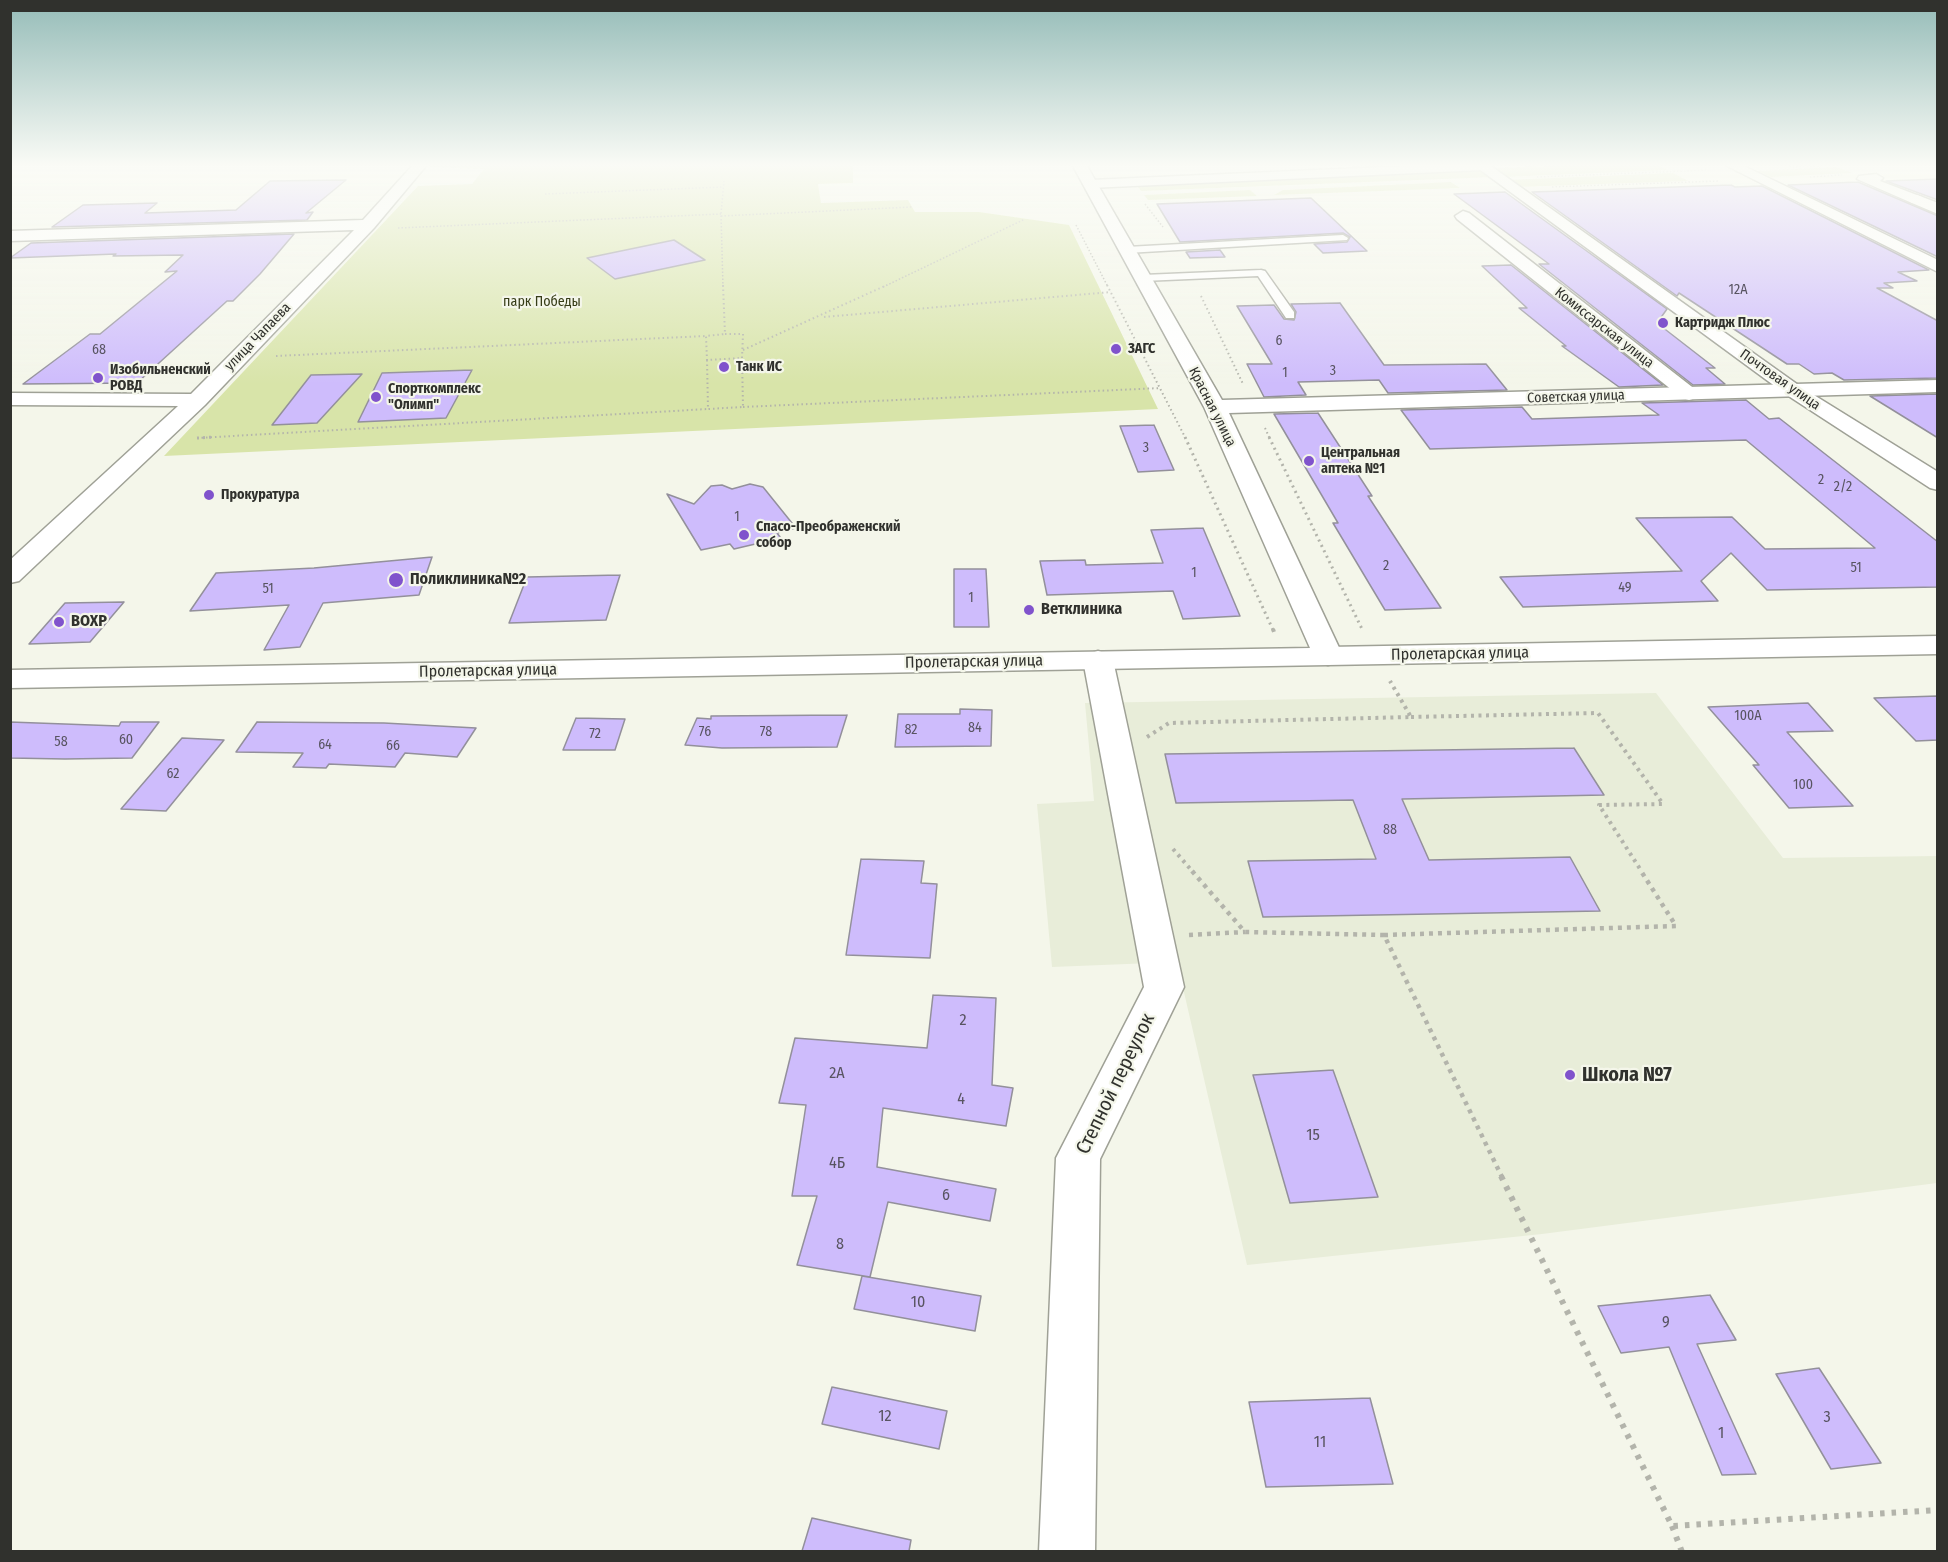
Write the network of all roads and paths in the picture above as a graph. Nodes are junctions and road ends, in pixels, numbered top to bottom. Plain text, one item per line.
1 (353, 239) edge
2 (722, 239) edge
3 (983, 239) edge
4 (1083, 239) edge
5 (1121, 239) edge
6 (1326, 239) edge
7 (1492, 239) edge
8 (1583, 239) edge
9 (1881, 239) edge
10 (1127, 250) junction
11 (1938, 267) edge
12 (1143, 278) junction
13 (1111, 292) junction
14 (1290, 315) dead end
15 (820, 317) junction
16 (725, 334) junction
17 (706, 336) junction
18 (742, 350) junction
19 (238, 358) junction
20 (742, 358) junction
21 (707, 360) junction
22 (1938, 386) edge
23 (1161, 388) junction
24 (1794, 391) junction
25 (1689, 394) junction
26 (10, 399) edge
27 (197, 400) junction
28 (1254, 406) junction
29 (743, 407) junction
30 (1215, 407) junction
31 (708, 409) junction
32 (154, 441) junction
33 (1938, 483) edge
34 (10, 575) edge
35 (1938, 645) edge
36 (1375, 655) junction
37 (1328, 656) junction
38 (1285, 657) junction
39 (1098, 660) junction
40 (10, 679) edge
41 (1391, 683) dead end
42 (1412, 717) junction
43 (1118, 755) junction
44 (1170, 846) dead end
45 (1245, 932) junction
46 (1384, 935) junction
47 (1154, 936) junction
48 (1938, 1510) edge
49 (1672, 1526) junction
50 (1067, 1551) edge
51 (1682, 1551) edge

1 - 19 street, улица Чапаева
2 - 16 path
3 - 15 path
4 - 13 path
5 - 10 street, Красная улица
6 - 10 lane
7 - 25 street, Комиссарская улица
8 - 24 street, Почтовая улица
9 - 11 street
10 - 12 street, Красная улица
12 - 14 lane
12 - 30 street, Красная улица
13 - 15 path
13 - 23 path
15 - 18 path
16 - 17 path
16 - 18 path
17 - 19 path
17 - 21 path
18 - 20 path
19 - 27 street, улица Чапаева
20 - 21 path
20 - 29 path
21 - 31 path
22 - 24 street, Советская улица
23 - 29 path
23 - 38 path
24 - 25 street, Советская улица
24 - 33 street, Почтовая улица
25 - 28 street, Советская улица
26 - 27 street
27 - 32 street, улица Чапаева
28 - 30 street, Советская улица
28 - 36 path
29 - 31 path
30 - 37 street, Красная улица
31 - 32 path
32 - 34 street, улица Чапаева
35 - 36 street, Пролетарская улица
36 - 37 street, Пролетарская улица
37 - 38 street, Пролетарская улица
38 - 39 street, Пролетарская улица
39 - 40 street, Пролетарская улица
39 - 43 street, Степной переулок
41 - 42 path
42 - 43 path
42 - 46 path
43 - 47 street, Степной переулок
44 - 45 path
45 - 46 path
45 - 47 path
46 - 49 path
47 - 50 street, Степной переулок
48 - 49 path
49 - 51 path

